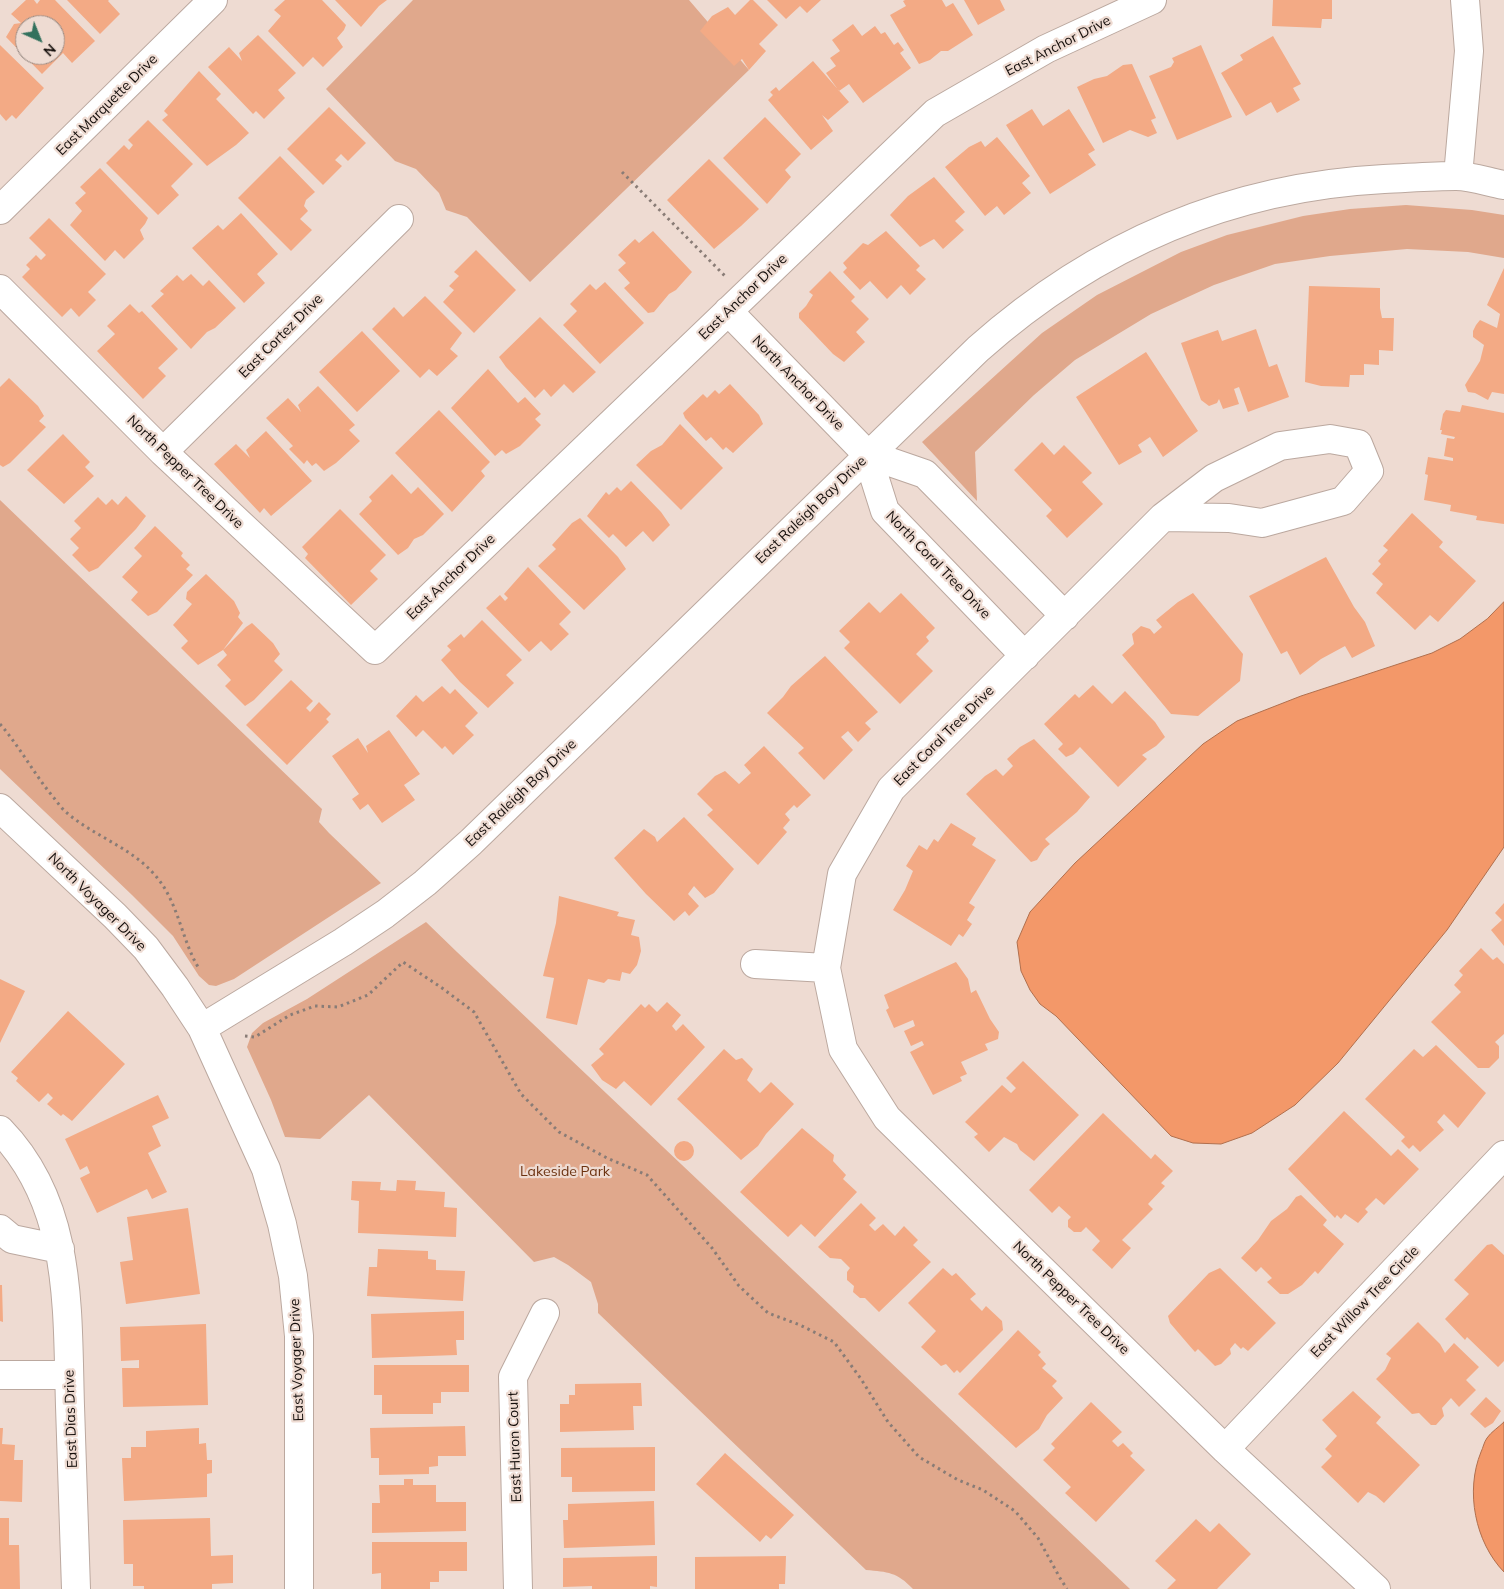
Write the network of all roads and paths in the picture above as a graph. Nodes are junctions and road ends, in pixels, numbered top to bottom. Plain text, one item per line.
1 (213, 0) edge
2 (1152, 0) edge
3 (1465, 0) edge
4 (622, 172) dead end
5 (1458, 176) junction
6 (1504, 184) edge
7 (0, 210) edge
8 (399, 219) dead end
9 (725, 277) dead end
10 (0, 289) edge
11 (728, 311) junction
12 (163, 452) junction
13 (867, 454) junction
14 (1163, 517) junction
15 (1065, 616) junction
16 (375, 650) joint
17 (1025, 656) junction
18 (0, 724) edge
19 (0, 808) edge
20 (755, 964) dead end
21 (826, 968) junction
22 (201, 972) dead end
23 (202, 1028) junction
24 (0, 1130) edge
25 (1504, 1155) edge
26 (0, 1229) edge
27 (60, 1249) junction
28 (545, 1313) dead end
29 (0, 1375) edge
30 (69, 1375) junction
31 (1225, 1449) junction
32 (76, 1589) edge
33 (300, 1589) edge
34 (518, 1589) edge
35 (1067, 1589) edge
36 (1376, 1589) edge

1 - 7 street, East Marquette Drive
2 - 11 street, East Anchor Drive
3 - 5 street
4 - 9 path
5 - 6 street, East Raleigh Bay Drive
5 - 13 street, East Raleigh Bay Drive
8 - 12 street, East Cortez Drive
10 - 12 street, North Pepper Tree Drive
11 - 13 street, North Anchor Drive
11 - 16 street, East Anchor Drive
12 - 16 street, North Pepper Tree Drive
13 - 15 street
13 - 17 street, North Coral Tree Drive
13 - 23 street, East Raleigh Bay Drive
14 - 14 street, East Coral Tree Drive
14 - 15 street, East Coral Tree Drive
15 - 17 street, East Coral Tree Drive
17 - 21 street, East Coral Tree Drive
18 - 22 path
19 - 23 street, North Voyager Drive
20 - 21 street
21 - 31 street, North Pepper Tree Drive
23 - 33 street, East Voyager Drive
23 - 35 path
24 - 27 street, East Dias Drive
25 - 31 street, East Willow Tree Circle
26 - 27 street
27 - 30 street, East Dias Drive
28 - 34 street, East Huron Court
29 - 30 street
30 - 32 street, East Dias Drive
31 - 36 street, North Pepper Tree Drive

